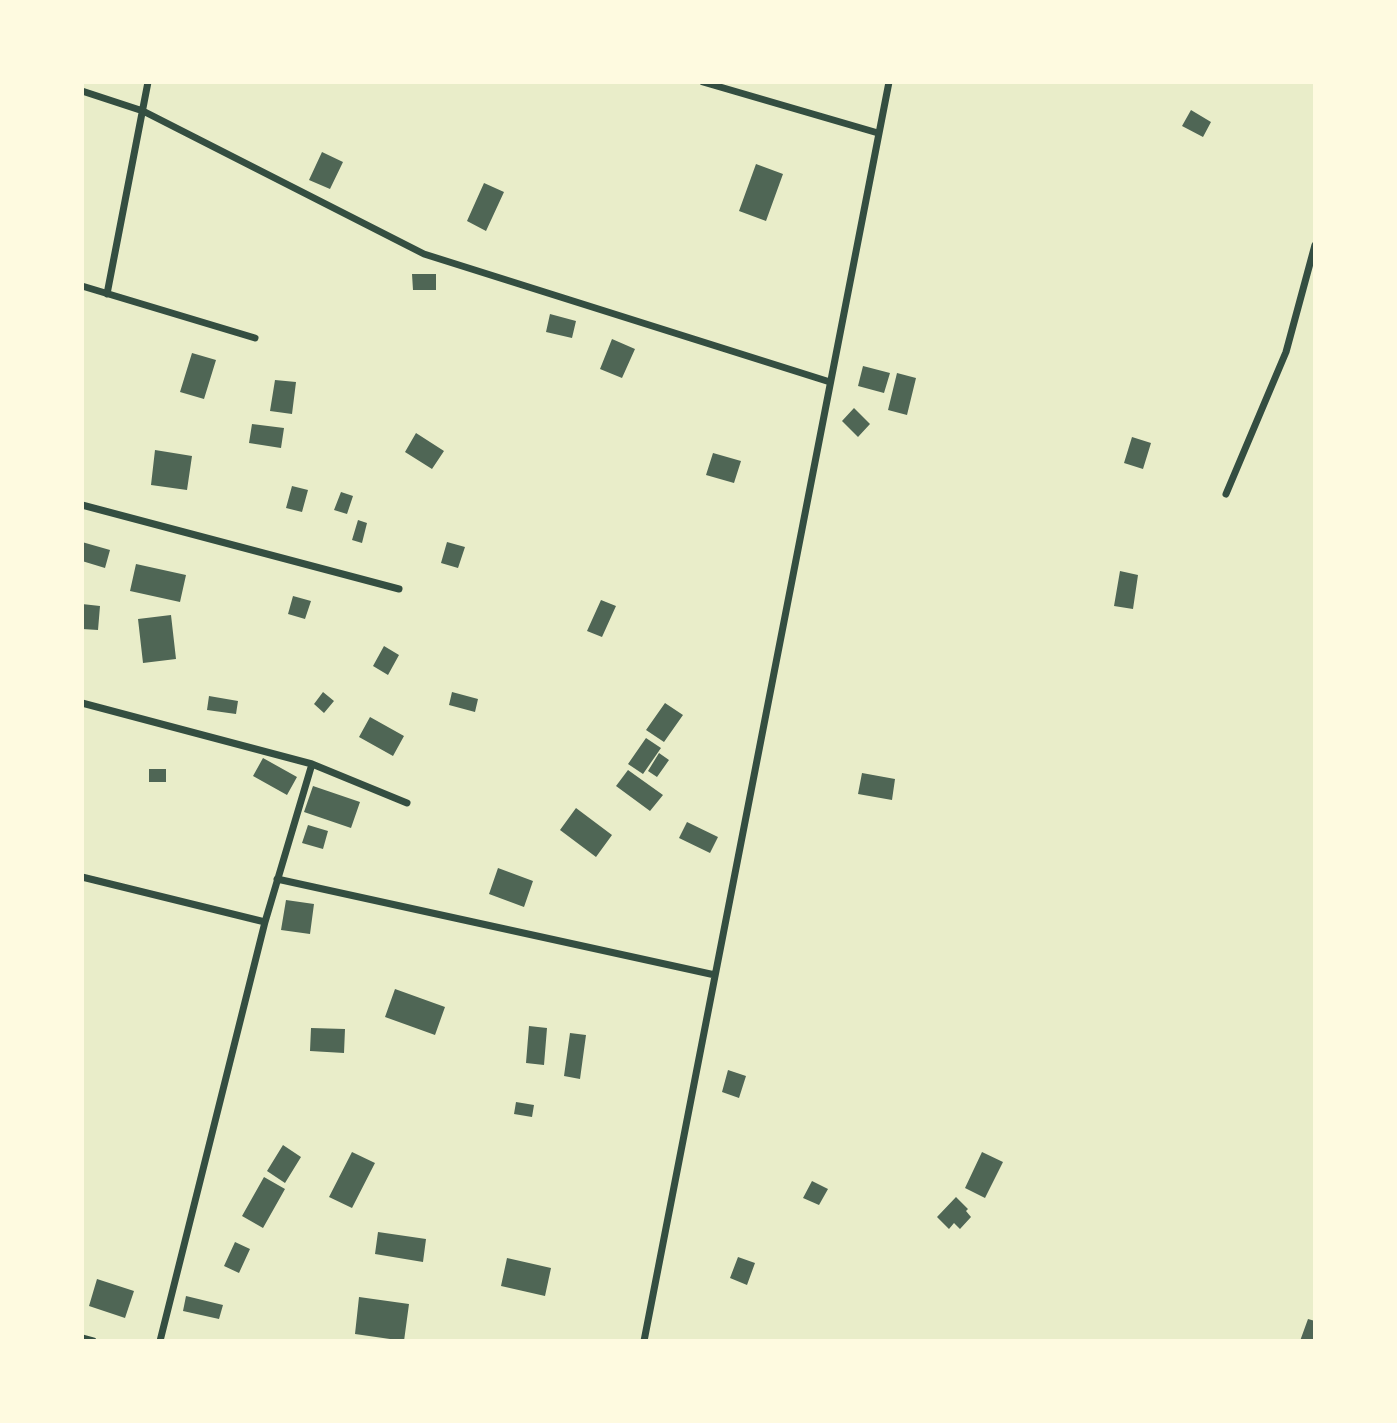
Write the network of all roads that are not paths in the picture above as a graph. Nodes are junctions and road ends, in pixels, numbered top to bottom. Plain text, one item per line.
1 (148, 82) edge
2 (703, 82) edge
3 (889, 82) edge
4 (82, 91) edge
5 (143, 111) junction
6 (878, 133) junction
7 (1315, 245) edge
8 (82, 286) edge
9 (107, 294) junction
10 (255, 338) dead end
11 (830, 382) junction
12 (1226, 494) dead end
13 (82, 505) edge
14 (399, 589) dead end
15 (82, 703) edge
16 (312, 764) junction
17 (407, 803) dead end
18 (82, 877) edge
19 (277, 879) junction
20 (265, 922) junction
21 (715, 975) junction
22 (82, 1338) edge
23 (93, 1341) edge
24 (160, 1341) edge
25 (644, 1341) edge

1 - 5 street
2 - 6 street
3 - 6 street
4 - 5 street
5 - 9 street
5 - 11 street
6 - 11 street
7 - 12 street
8 - 9 street
9 - 10 street
11 - 21 street
13 - 14 street
15 - 16 street
16 - 17 street
16 - 19 street
18 - 20 street
19 - 20 street
19 - 21 street
20 - 24 street
21 - 25 street
22 - 23 street

